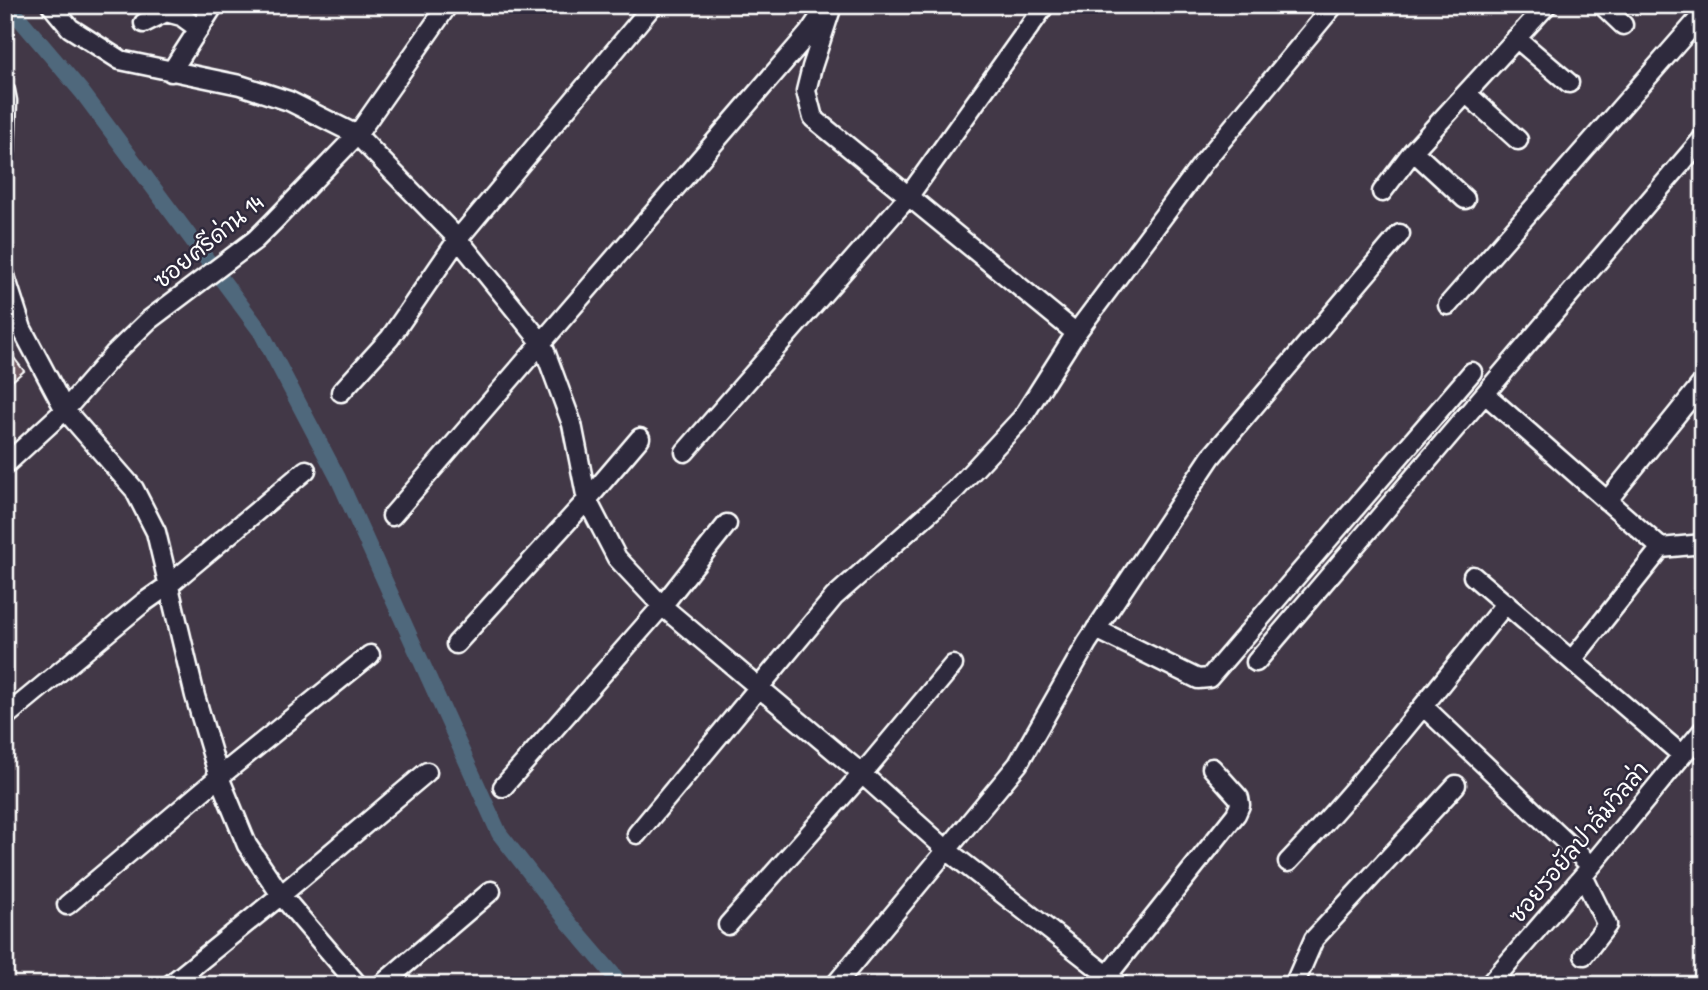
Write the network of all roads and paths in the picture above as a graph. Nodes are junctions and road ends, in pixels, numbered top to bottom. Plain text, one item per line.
1 (51, 5) edge
2 (214, 5) edge
3 (448, 5) edge
4 (653, 5) edge
5 (830, 5) edge
6 (1045, 5) edge
7 (1334, 5) edge
8 (1547, 5) edge
9 (1602, 5) edge
10 (1703, 14) edge
11 (144, 23) dead end
12 (1623, 24) dead end
13 (199, 29) junction
14 (1516, 38) junction
15 (171, 72) junction
16 (1570, 83) dead end
17 (5, 90) edge
18 (1467, 94) junction
19 (357, 135) junction
20 (1703, 138) edge
21 (1518, 140) dead end
22 (5, 151) edge
23 (1413, 151) junction
24 (1382, 192) dead end
25 (908, 197) junction
26 (1465, 200) dead end
27 (1400, 234) dead end
28 (458, 239) junction
29 (5, 275) edge
30 (1448, 305) dead end
31 (1076, 332) junction
32 (542, 343) junction
33 (1472, 372) dead end
34 (1703, 382) edge
35 (341, 392) dead end
36 (1485, 394) junction
37 (65, 410) junction
38 (640, 438) dead end
39 (685, 452) dead end
40 (5, 465) edge
41 (306, 470) dead end
42 (587, 499) junction
43 (1607, 501) junction
44 (392, 516) dead end
45 (727, 524) dead end
46 (1703, 544) edge
47 (1661, 548) junction
48 (1474, 576) dead end
49 (170, 584) junction
50 (1506, 603) junction
51 (662, 606) junction
52 (1096, 629) junction
53 (456, 644) dead end
54 (370, 655) dead end
55 (1572, 660) junction
56 (1256, 662) dead end
57 (953, 665) dead end
58 (758, 687) junction
59 (1423, 706) junction
60 (5, 717) edge
61 (1703, 730) edge
62 (1682, 755) junction
63 (1212, 768) dead end
64 (427, 772) dead end
65 (862, 774) junction
66 (219, 777) junction
67 (1457, 785) dead end
68 (503, 788) dead end
69 (637, 834) dead end
70 (948, 851) junction
71 (1288, 862) dead end
72 (1587, 871) junction
73 (491, 891) dead end
74 (281, 895) junction
75 (67, 905) dead end
76 (728, 925) dead end
77 (1584, 955) dead end
78 (1109, 982) edge
79 (170, 985) edge
80 (358, 985) edge
81 (381, 985) edge
82 (835, 985) edge
83 (1294, 985) edge
84 (1489, 985) edge

1 - 15 street
2 - 13 street
3 - 19 street, ซอยศรีด่าน 14
4 - 28 street
5 - 25 street
5 - 32 street
6 - 25 street
7 - 31 street
8 - 14 street
9 - 12 street
10 - 30 street
11 - 13 street
13 - 15 street
14 - 16 street
14 - 18 street
15 - 19 street
17 - 22 street
18 - 21 street
18 - 23 street
19 - 28 street
19 - 37 street, ซอยศรีด่าน 14
20 - 36 street
23 - 24 street
23 - 26 street
25 - 31 street
25 - 39 street
27 - 52 street
28 - 32 street
28 - 35 street
29 - 37 street
31 - 58 street
32 - 42 street
32 - 44 street
33 - 52 street
34 - 43 street
36 - 43 street
36 - 56 street
37 - 40 street, ซอยศรีด่าน 14
37 - 49 street
38 - 42 street
41 - 49 street
42 - 51 street
42 - 53 street
43 - 47 street
45 - 51 street
46 - 47 street
47 - 55 street
48 - 50 street
49 - 60 street
49 - 66 street
50 - 55 street
50 - 59 street
51 - 58 street
51 - 68 street
52 - 70 street
54 - 66 street
55 - 62 street
57 - 65 street
58 - 65 street
58 - 69 street
59 - 71 street
59 - 72 street
61 - 62 street, ซอยรอยัลปาล์มวิลล่า
62 - 72 street, ซอยรอยัลปาล์มวิลล่า
63 - 78 street
64 - 74 street
65 - 70 street
65 - 76 street
66 - 74 street
66 - 75 street
67 - 83 street
70 - 78 street
70 - 82 street
72 - 77 street
72 - 84 street, ซอยรอยัลปาล์มวิลล่า
73 - 81 street
74 - 79 street
74 - 80 street

